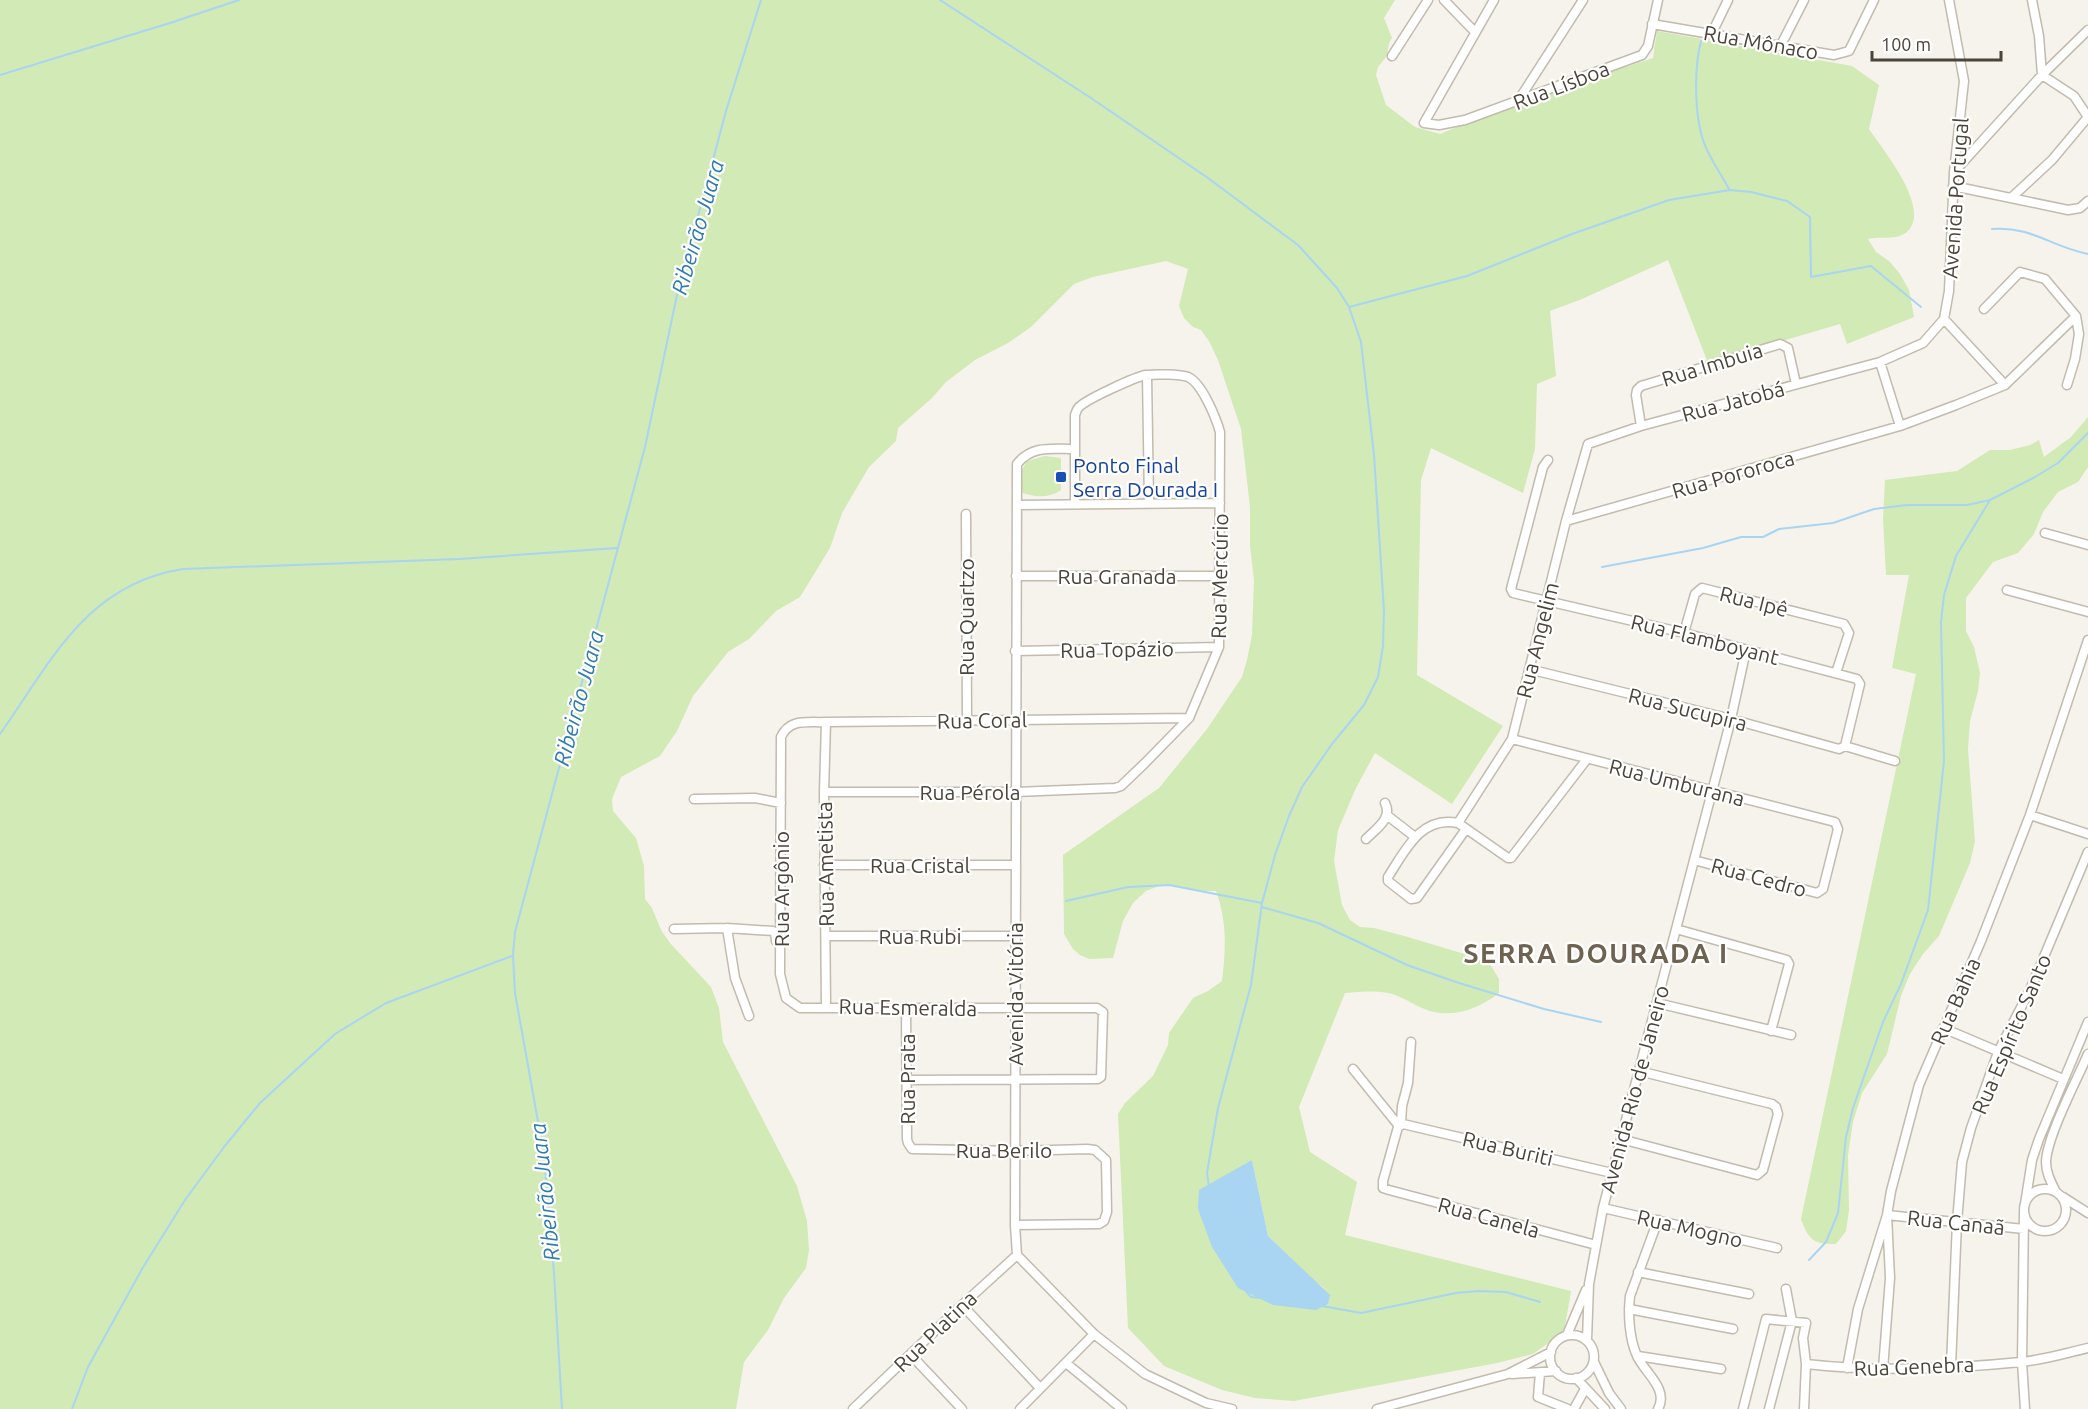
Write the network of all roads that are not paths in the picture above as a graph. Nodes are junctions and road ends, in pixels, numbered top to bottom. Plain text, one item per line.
1 (1428, 0) edge
2 (1444, 0) edge
3 (1494, 0) edge
4 (1583, 0) edge
5 (1658, 0) edge
6 (1728, 0) edge
7 (1804, 0) edge
8 (1874, 0) edge
9 (1939, 0) edge
10 (2032, 0) edge
11 (1950, 4) edge
12 (1652, 24) junction
13 (2088, 30) edge
14 (1475, 32) junction
15 (1712, 33) junction
16 (1781, 45) junction
17 (1392, 56) dead end
18 (2042, 75) junction
19 (1518, 102) junction
20 (2088, 117) edge
21 (1954, 172) junction
22 (1953, 186) junction
23 (2011, 198) junction
24 (2088, 201) edge
25 (1984, 309) dead end
26 (2076, 316) junction
27 (1944, 319) junction
28 (1880, 362) junction
29 (1147, 375) junction
30 (1796, 384) junction
31 (2005, 385) junction
32 (2067, 385) dead end
33 (1641, 426) junction
34 (1900, 426) junction
35 (1588, 444) joint
36 (1074, 449) junction
37 (1548, 460) dead end
38 (1075, 503) junction
39 (1149, 503) junction
40 (1220, 503) junction
41 (1017, 505) junction
42 (966, 514) dead end
43 (1566, 521) junction
44 (2045, 532) dead end
45 (2088, 545) edge
46 (1016, 576) junction
47 (1219, 576) junction
48 (2007, 590) dead end
49 (1547, 600) junction
50 (2088, 612) edge
51 (1684, 633) junction
52 (2088, 640) edge
53 (1219, 646) junction
54 (1746, 650) junction
55 (1015, 651) junction
56 (2086, 655) edge
57 (1529, 669) junction
58 (1836, 673) junction
59 (1189, 718) junction
60 (1731, 719) junction
61 (967, 720) junction
62 (1016, 720) junction
63 (826, 722) junction
64 (781, 737) joint
65 (1512, 739) junction
66 (1845, 746) junction
67 (1587, 759) junction
68 (1895, 761) dead end
69 (1115, 788) joint
70 (1712, 790) junction
71 (824, 792) junction
72 (1016, 792) junction
73 (694, 799) dead end
74 (781, 803) junction
75 (1385, 803) dead end
76 (2030, 815) junction
77 (1388, 816) junction
78 (1458, 823) junction
79 (1466, 829) junction
80 (2088, 834) edge
81 (1415, 837) junction
82 (1366, 839) dead end
83 (2088, 852) edge
84 (1694, 860) junction
85 (824, 865) junction
86 (1016, 865) junction
87 (1823, 889) joint
88 (727, 928) junction
89 (1676, 928) junction
90 (674, 929) dead end
91 (826, 936) junction
92 (1015, 936) junction
93 (780, 974) junction
94 (1657, 1003) junction
95 (826, 1006) junction
96 (906, 1007) junction
97 (1015, 1008) junction
98 (749, 1016) dead end
99 (2088, 1022) edge
100 (1943, 1028) junction
101 (1771, 1031) junction
102 (1791, 1035) dead end
103 (1410, 1042) dead end
104 (1998, 1052) junction
105 (2088, 1054) edge
106 (1353, 1069) dead end
107 (1639, 1071) junction
108 (1015, 1078) junction
109 (2063, 1078) junction
110 (907, 1080) junction
111 (1401, 1125) junction
112 (1621, 1139) junction
113 (912, 1149) joint
114 (1015, 1151) junction
115 (1612, 1173) junction
116 (2058, 1194) junction
117 (1604, 1208) junction
118 (2025, 1208) junction
119 (2088, 1213) edge
120 (1887, 1215) junction
121 (1658, 1220) junction
122 (1957, 1222) junction
123 (1015, 1225) junction
124 (2024, 1230) junction
125 (1596, 1245) junction
126 (1777, 1248) dead end
127 (1017, 1255) junction
128 (1638, 1272) junction
129 (1589, 1284) junction
130 (1786, 1290) dead end
131 (1749, 1294) dead end
132 (962, 1305) junction
133 (1629, 1309) junction
134 (1792, 1321) junction
135 (1734, 1329) dead end
136 (1094, 1334) junction
137 (1567, 1335) junction
138 (1587, 1340) junction
139 (2088, 1348) edge
140 (1551, 1352) junction
141 (911, 1354) junction
142 (1638, 1356) junction
143 (1594, 1362) junction
144 (2022, 1362) junction
145 (1066, 1363) junction
146 (1806, 1364) junction
147 (1951, 1366) junction
148 (1847, 1368) junction
149 (1720, 1369) dead end
150 (1883, 1369) junction
151 (1556, 1371) junction
152 (1540, 1373) junction
153 (1508, 1374) junction
154 (1576, 1378) junction
155 (1040, 1388) junction
156 (1585, 1389) junction
157 (858, 1408) edge
158 (962, 1409) edge
159 (1020, 1409) edge
160 (1122, 1409) edge
161 (1232, 1409) edge
162 (1377, 1409) edge
163 (1568, 1409) edge
164 (1574, 1409) edge
165 (1605, 1409) edge
166 (1621, 1409) edge
167 (1658, 1409) edge
168 (1743, 1409) edge
169 (1769, 1409) edge
170 (1804, 1409) edge
171 (2025, 1409) edge

1 - 17 street
2 - 14 street
3 - 14 street
4 - 19 street
5 - 12 street, Rua Lísboa
6 - 15 street
7 - 16 street
8 - 16 street, Rua Mônaco
9 - 11 street
10 - 18 street
11 - 21 street, Avenida Portugal
12 - 15 street, Rua Mônaco
12 - 19 street, Rua Lísboa
13 - 18 street
14 - 19 street, Rua Lísboa
15 - 16 street, Rua Mônaco
18 - 20 street
18 - 21 street
20 - 23 street
21 - 22 street, Avenida Portugal
22 - 23 street
22 - 27 street, Avenida Portugal
23 - 24 street
25 - 26 street
26 - 31 street
26 - 32 street
27 - 28 street
27 - 31 street
28 - 30 street, Rua Jatobá
28 - 34 street
29 - 36 street
29 - 39 street
29 - 40 street, Rua Mercúrio
30 - 33 street, Rua Jatobá
30 - 33 street, Rua Imbuia
31 - 34 street, Rua Pororoca
33 - 35 street, Rua Jatobá
34 - 43 street, Rua Pororoca
35 - 43 street, Rua Angelim
36 - 38 street
36 - 41 street, Avenida Vitória
37 - 49 street, Rua Flamboyant
38 - 39 street
38 - 41 street
39 - 40 street
40 - 47 street, Rua Mercúrio
41 - 46 street, Avenida Vitória
42 - 61 street, Rua Quartzo
43 - 49 street, Rua Angelim
44 - 45 street
46 - 47 street, Rua Granada
46 - 55 street, Avenida Vitória
47 - 53 street, Rua Mercúrio
48 - 50 street
49 - 51 street, Rua Flamboyant
49 - 57 street, Rua Angelim
51 - 54 street, Rua Flamboyant
51 - 58 street, Rua Ipê
52 - 56 street, Rua Bahia
53 - 55 street, Rua Topázio
53 - 59 street, Rua Mercúrio
54 - 58 street, Rua Flamboyant
54 - 60 street, Avenida Rio de Janeiro
55 - 62 street, Avenida Vitória
56 - 76 street, Rua Bahia
57 - 60 street, Rua Sucupira
57 - 65 street, Rua Angelim
58 - 66 street, Rua Flamboyant
59 - 62 street, Rua Coral
59 - 69 street, Rua Mercúrio
60 - 66 street, Rua Sucupira
60 - 70 street, Avenida Rio de Janeiro
61 - 62 street, Rua Coral
61 - 63 street, Rua Coral
62 - 72 street, Avenida Vitória
63 - 64 street, Rua Coral
63 - 71 street, Rua Ametista
64 - 74 street, Rua Argônio
65 - 67 street, Rua Umburana
65 - 78 street, Rua Angelim
66 - 68 street, Rua Sucupira
67 - 70 street, Rua Umburana
67 - 79 street
69 - 72 street, Rua Pérola
70 - 84 street, Avenida Rio de Janeiro
70 - 87 street, Rua Umburana
71 - 72 street, Rua Pérola
71 - 85 street, Rua Ametista
72 - 86 street, Avenida Vitória
73 - 74 street
74 - 93 street, Rua Argônio
75 - 77 street
76 - 80 street
76 - 100 street, Rua Bahia
77 - 81 street
77 - 82 street
78 - 79 street
78 - 81 street
79 - 81 street
83 - 104 street, Rua Espírito Santo
84 - 87 street, Rua Cedro
84 - 89 street, Avenida Rio de Janeiro
85 - 86 street, Rua Cristal
85 - 91 street, Rua Ametista
86 - 92 street, Avenida Vitória
88 - 90 street
88 - 93 street
88 - 98 street
89 - 94 street, Avenida Rio de Janeiro
89 - 101 street
91 - 92 street, Rua Rubi
91 - 95 street, Rua Ametista
92 - 97 street, Avenida Vitória
93 - 95 street, Rua Argônio
94 - 101 street
94 - 107 street, Avenida Rio de Janeiro
95 - 96 street, Rua Esmeralda
96 - 97 street, Rua Esmeralda
96 - 110 street, Rua Prata
97 - 108 street, Avenida Vitória
97 - 108 street, Rua Esmeralda
99 - 109 street
100 - 104 street
100 - 120 street, Rua Bahia
101 - 102 street
103 - 111 street
104 - 109 street
104 - 122 street, Rua Espírito Santo
105 - 116 street
106 - 111 street
107 - 112 street, Avenida Rio de Janeiro
107 - 112 street
108 - 110 street
108 - 114 street, Avenida Vitória
109 - 118 street
110 - 113 street, Rua Prata
111 - 115 street, Rua Buriti
111 - 125 street, Rua Canela
112 - 115 street, Avenida Rio de Janeiro
113 - 114 street, Rua Berilo
114 - 123 street, Avenida Vitória
114 - 123 street, Rua Berilo
115 - 117 street, Avenida Rio de Janeiro
116 - 118 street
116 - 118 street
116 - 119 street
117 - 121 street, Rua Mogno
117 - 125 street, Avenida Rio de Janeiro
118 - 124 street
120 - 122 street, Rua Canaã
120 - 148 street, Rua Bahia
120 - 150 street
121 - 126 street, Rua Mogno
121 - 128 street
122 - 124 street, Rua Canaã
122 - 147 street, Rua Espírito Santo
123 - 127 street, Avenida Vitória
124 - 144 street
125 - 129 street, Avenida Rio de Janeiro
127 - 132 street, Rua Platina
127 - 136 street
128 - 131 street
128 - 133 street
129 - 137 street, Avenida Rio de Janeiro
129 - 138 street, Avenida Rio de Janeiro
130 - 134 street
132 - 141 street, Rua Platina
132 - 155 street
133 - 135 street
133 - 142 street
134 - 146 street
134 - 168 street
134 - 169 street
136 - 145 street
136 - 161 street
137 - 138 street
137 - 140 street
138 - 143 street
139 - 144 street, Rua Genebra
140 - 151 street
140 - 153 street
141 - 157 street, Rua Platina
141 - 158 street
142 - 149 street
142 - 167 street
143 - 154 street
143 - 166 street
144 - 147 street, Rua Genebra
144 - 171 street
145 - 155 street
145 - 160 street
146 - 148 street, Rua Genebra
146 - 170 street
147 - 150 street, Rua Genebra
148 - 150 street, Rua Genebra
151 - 152 street
151 - 154 street
152 - 153 street
152 - 163 street
153 - 162 street
154 - 156 street
155 - 159 street
156 - 164 street
156 - 165 street

